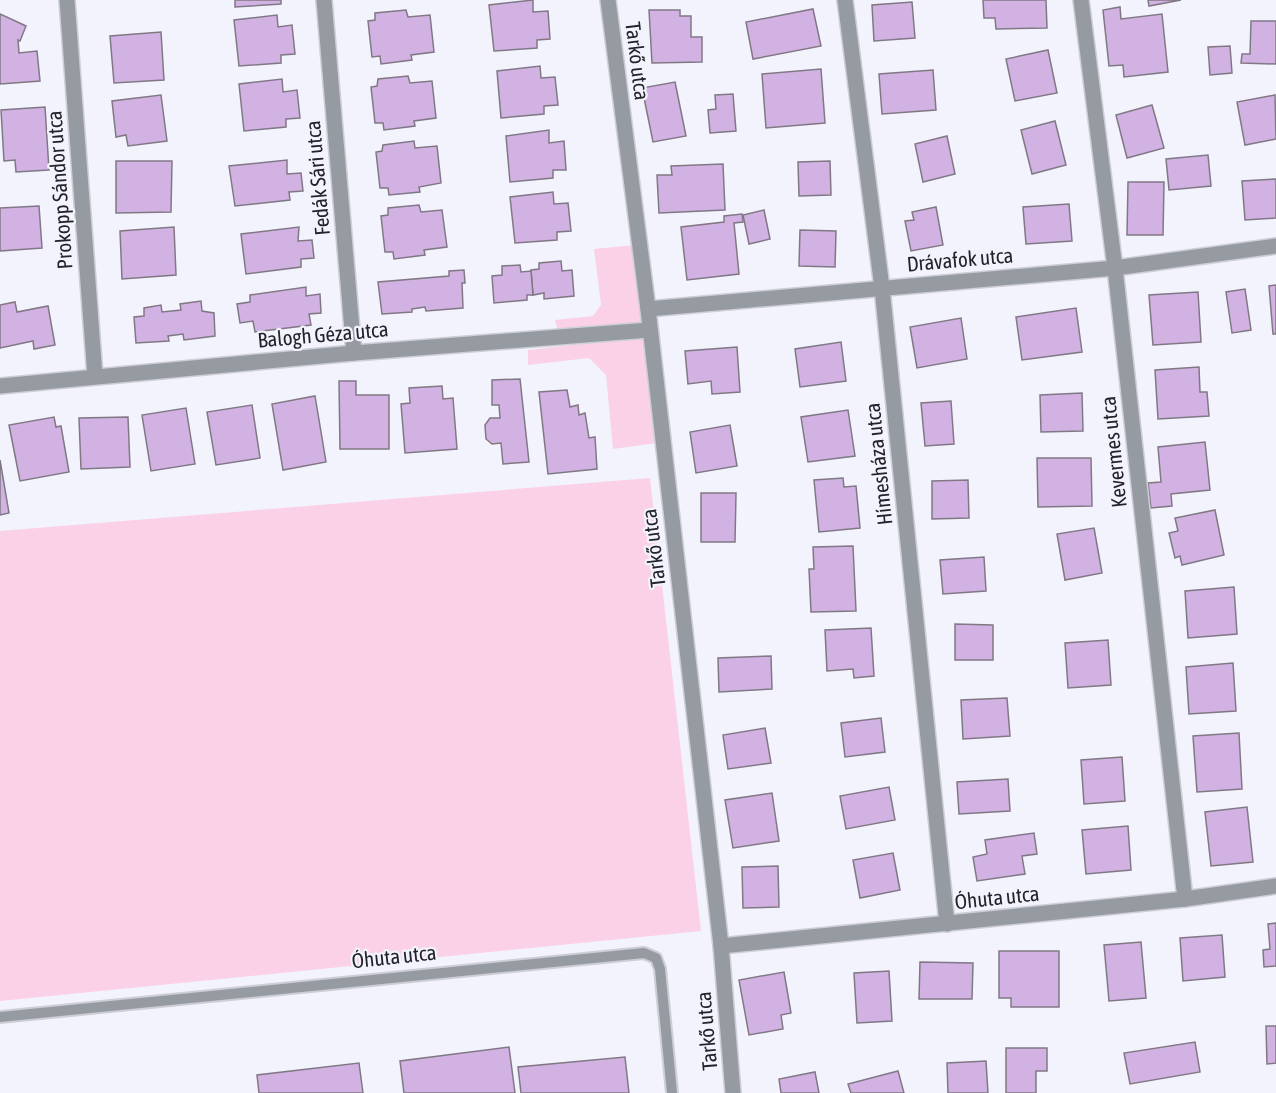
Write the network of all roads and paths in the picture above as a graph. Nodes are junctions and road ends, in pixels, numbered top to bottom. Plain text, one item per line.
1 (67, 0) edge
2 (324, 0) edge
3 (608, 0) edge
4 (845, 0) edge
5 (1081, 0) edge
6 (1276, 246) edge
7 (1115, 268) junction
8 (882, 288) junction
9 (648, 309) junction
10 (649, 330) junction
11 (354, 353) junction
12 (95, 376) junction
13 (0, 386) edge
14 (1276, 886) edge
15 (1185, 899) junction
16 (946, 924) junction
17 (721, 946) junction
18 (0, 1017) edge
19 (672, 1093) edge
20 (733, 1093) edge

1 - 12 street, Prokopp Sándor utca
2 - 11 street, Fedák Sári utca
3 - 9 street, Tarkő utca
4 - 8 street, Hímesháza utca
5 - 7 street, Kevermes utca
6 - 7 street, Drávafok utca
7 - 8 street, Drávafok utca
7 - 15 street, Kevermes utca
8 - 9 street, Drávafok utca
8 - 16 street, Hímesháza utca
9 - 10 street, Tarkő utca
10 - 11 street, Balogh Géza utca
10 - 17 street, Tarkő utca
11 - 12 street, Balogh Géza utca
12 - 13 street, Balogh Géza utca
14 - 15 street, Óhuta utca
15 - 16 street, Óhuta utca
16 - 17 street, Óhuta utca
17 - 20 street, Tarkő utca
18 - 19 lane, Óhuta utca

